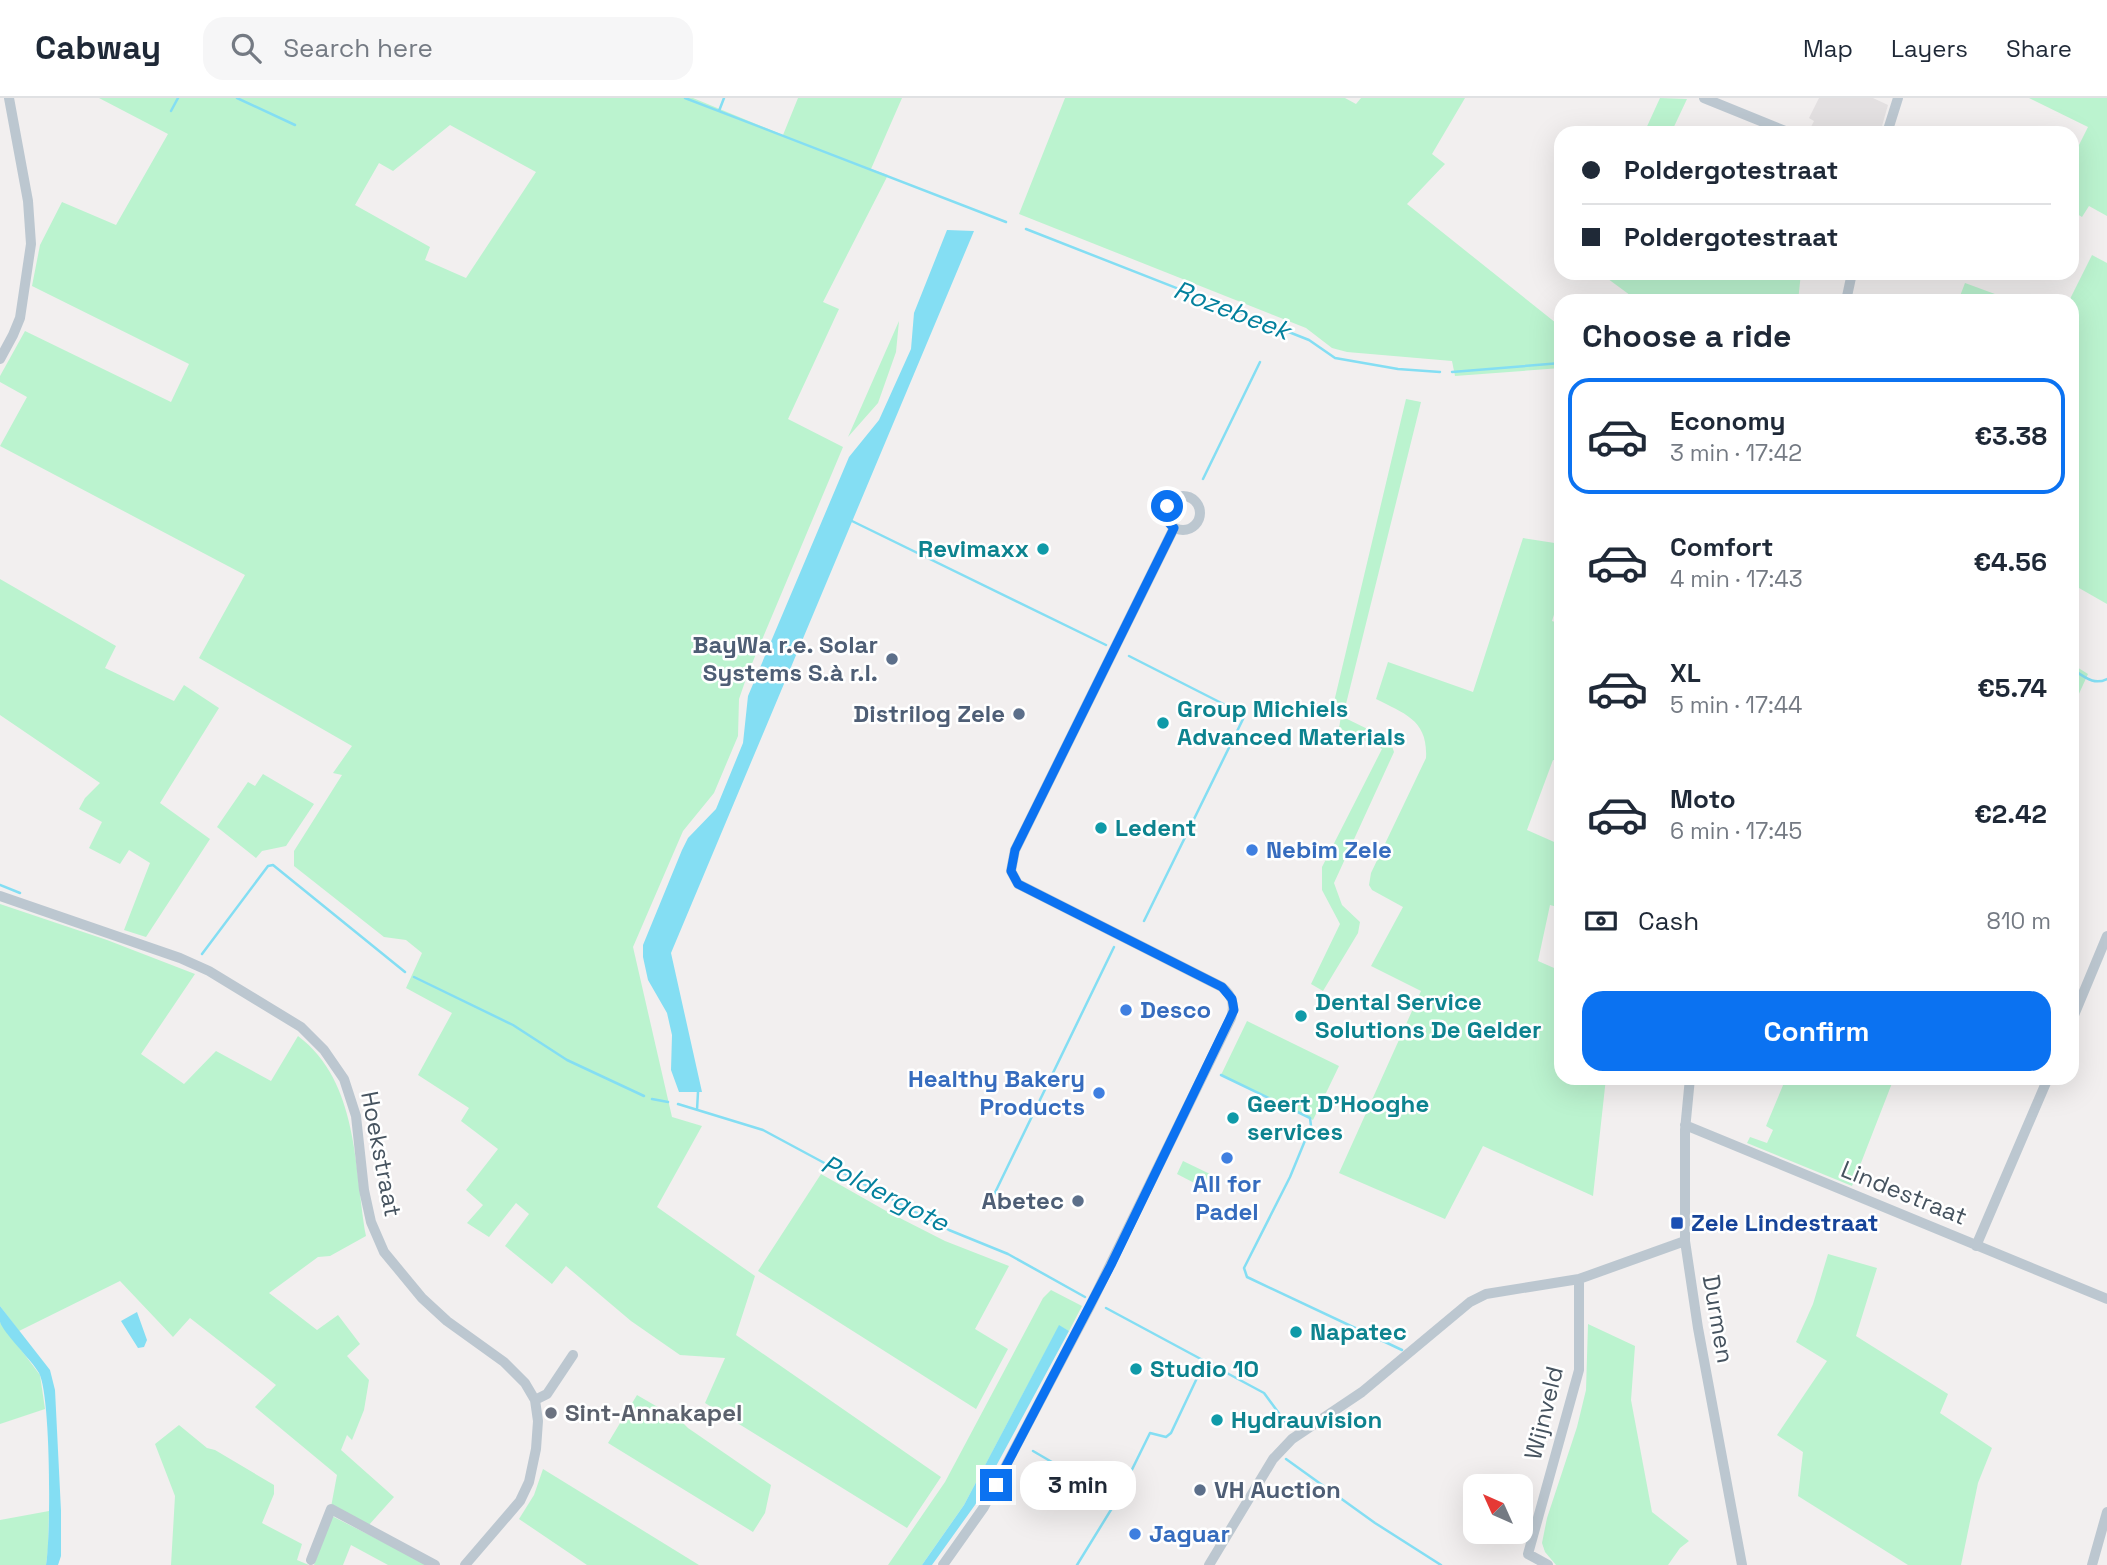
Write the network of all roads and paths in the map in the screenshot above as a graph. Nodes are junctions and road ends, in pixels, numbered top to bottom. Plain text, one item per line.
1 (9, 98) edge
2 (1704, 98) edge
3 (1898, 98) edge
4 (1773, 126) edge
5 (1888, 126) edge
6 (0, 359) edge
7 (1174, 528) dead end
8 (0, 896) edge
9 (2107, 936) edge
10 (2079, 1003) edge
11 (1689, 1085) edge
12 (2045, 1085) edge
13 (1685, 1125) junction
14 (1685, 1241) junction
15 (1976, 1246) junction
16 (1579, 1279) junction
17 (2107, 1299) edge
18 (573, 1355) dead end
19 (535, 1400) junction
20 (2107, 1512) edge
21 (311, 1560) dead end
22 (435, 1565) edge
23 (465, 1565) edge
24 (943, 1565) edge
25 (1209, 1565) edge
26 (1548, 1565) edge
27 (1742, 1565) edge
28 (2092, 1565) edge

1 - 6 street
2 - 4 street
3 - 5 street
7 - 24 street
8 - 19 street, Hoekstraat
9 - 10 street
11 - 13 street, Durmen
12 - 15 street
13 - 14 street, Durmen
13 - 15 street, Lindestraat
14 - 16 street
14 - 27 street, Durmen
15 - 17 street, Lindestraat
16 - 25 street
16 - 26 street, Wijnveld
18 - 19 street
19 - 23 street
20 - 28 street
21 - 22 street

